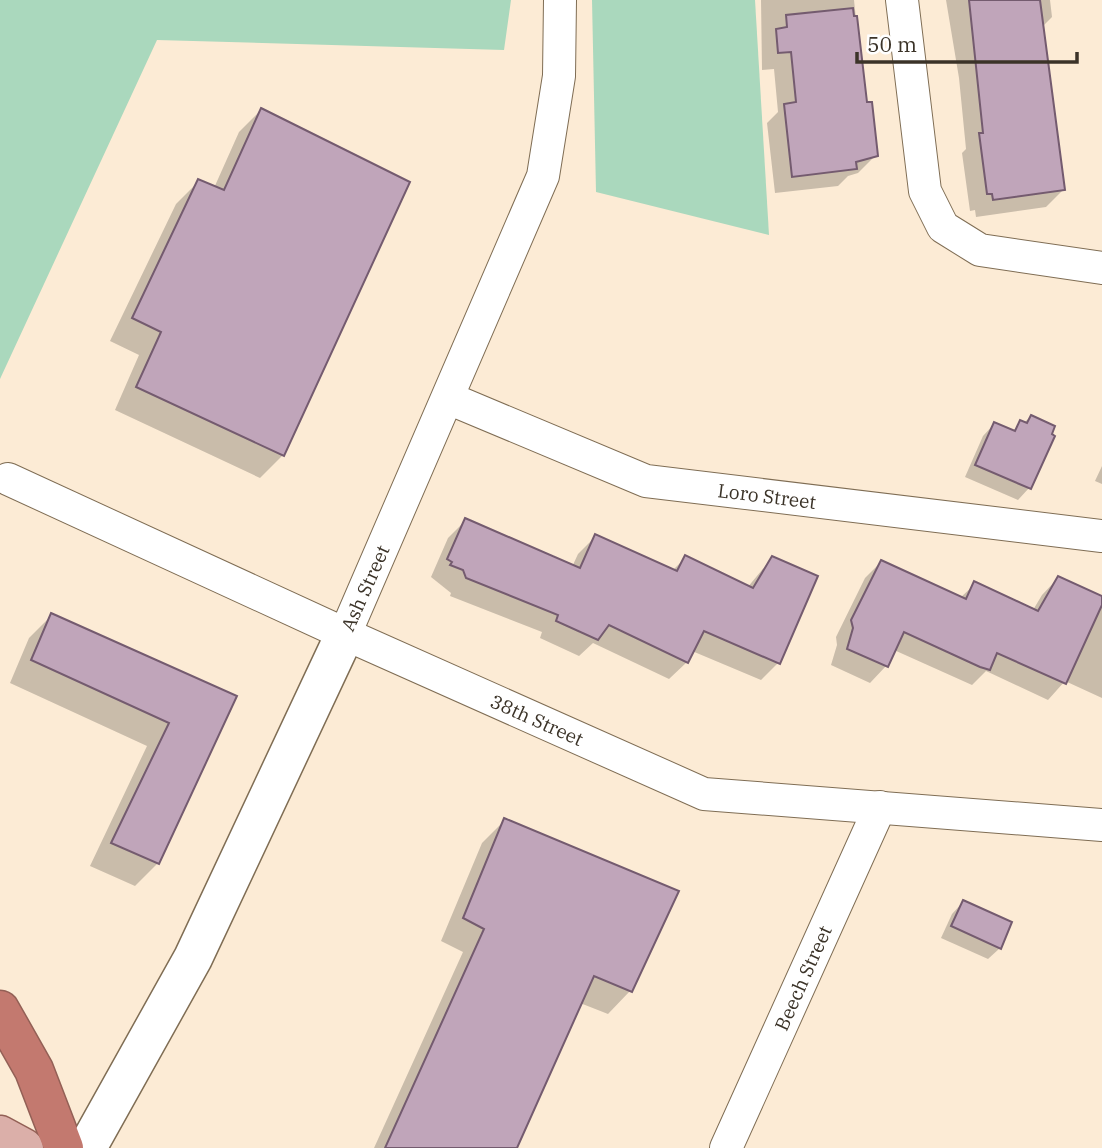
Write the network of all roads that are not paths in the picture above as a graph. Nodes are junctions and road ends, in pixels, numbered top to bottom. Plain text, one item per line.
1 (560, 0) edge
2 (902, 0) edge
3 (1102, 268) edge
4 (448, 398) junction
5 (8, 479) dead end
6 (1102, 536) edge
7 (345, 634) junction
8 (880, 807) junction
9 (1102, 825) edge
10 (0, 1010) edge
11 (0, 1135) edge
12 (24, 1148) edge
13 (64, 1148) edge
14 (87, 1148) edge
15 (726, 1148) edge

1 - 4 street, Ash Street
2 - 3 street
4 - 6 street, Loro Street
4 - 7 street, Ash Street
5 - 7 street, 38th Street
7 - 8 street, 38th Street
7 - 14 street, Ash Street
8 - 9 street, 38th Street
8 - 15 street, Beech Street
10 - 13 highway
11 - 12 main road

